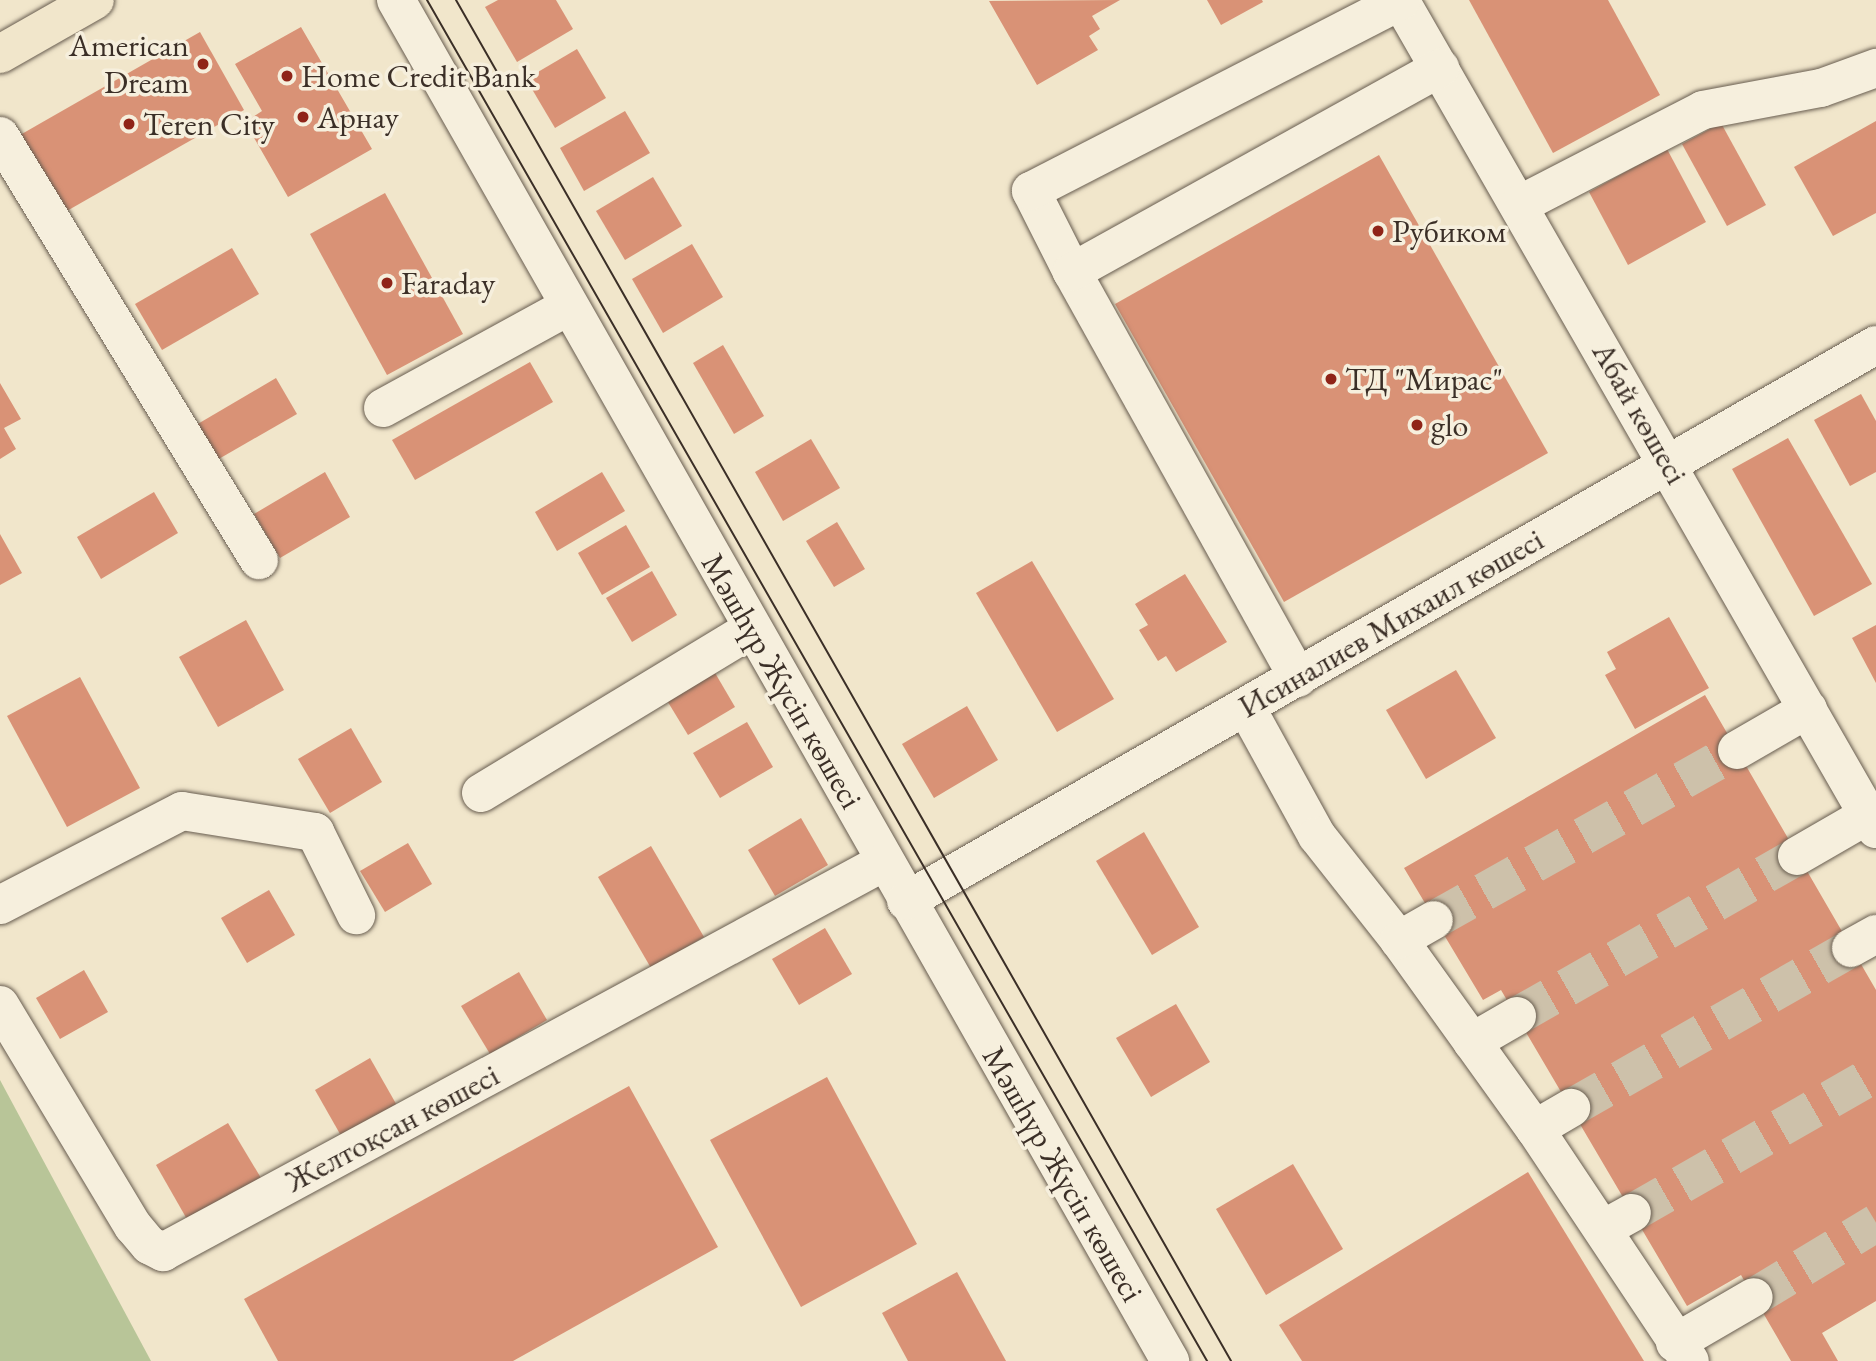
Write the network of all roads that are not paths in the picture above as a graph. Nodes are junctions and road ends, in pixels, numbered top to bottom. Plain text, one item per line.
1 (94, 0) edge
2 (396, 0) edge
3 (1400, 0) edge
4 (0, 54) edge
5 (1440, 68) junction
6 (1876, 68) edge
7 (0, 136) edge
8 (1519, 205) junction
9 (1072, 272) junction
10 (569, 306) junction
11 (1876, 345) edge
12 (383, 408) dead end
13 (1669, 463) junction
14 (259, 560) dead end
15 (752, 629) junction
16 (1298, 678) junction
17 (1246, 707) junction
18 (1808, 709) junction
19 (1737, 750) tunnel mouth
20 (481, 793) dead end
21 (1872, 822) edge
22 (1797, 856) tunnel mouth
23 (884, 862) junction
24 (906, 901) junction
25 (0, 905) edge
26 (356, 915) dead end
27 (1434, 920) tunnel mouth
28 (1399, 940) junction
29 (0, 1005) edge
30 (1517, 1016) tunnel mouth
31 (1472, 1042) junction
32 (1571, 1108) tunnel mouth
33 (1535, 1129) junction
34 (1754, 1297) tunnel mouth
35 (1683, 1352) edge
36 (1170, 1361) edge

1 - 4 main road
2 - 10 street, Мәшһүр Жүсіп көшесі
3 - 5 street, Абай көшесі
3 - 9 street
5 - 8 street, Абай көшесі
5 - 9 street
6 - 8 street
7 - 14 street
8 - 13 street, Абай көшесі
9 - 16 street
10 - 12 street
10 - 15 street, Мәшһүр Жүсіп көшесі
11 - 13 street, Исиналиев Михаил көшесі
13 - 16 street, Исиналиев Михаил көшесі
13 - 18 street, Абай көшесі
15 - 20 street
15 - 23 street, Мәшһүр Жүсіп көшесі
16 - 17 street, Исиналиев Михаил көшесі
17 - 24 street, Исиналиев Михаил көшесі
17 - 28 street
18 - 19 street
18 - 21 street, Абай көшесі
21 - 22 street
23 - 24 street, Мәшһүр Жүсіп көшесі
23 - 29 street, Желтоқсан көшесі
24 - 36 street, Мәшһүр Жүсіп көшесі
25 - 26 street
27 - 28 street
28 - 31 street
30 - 31 street
31 - 33 street
32 - 33 street
33 - 35 street
34 - 35 street

